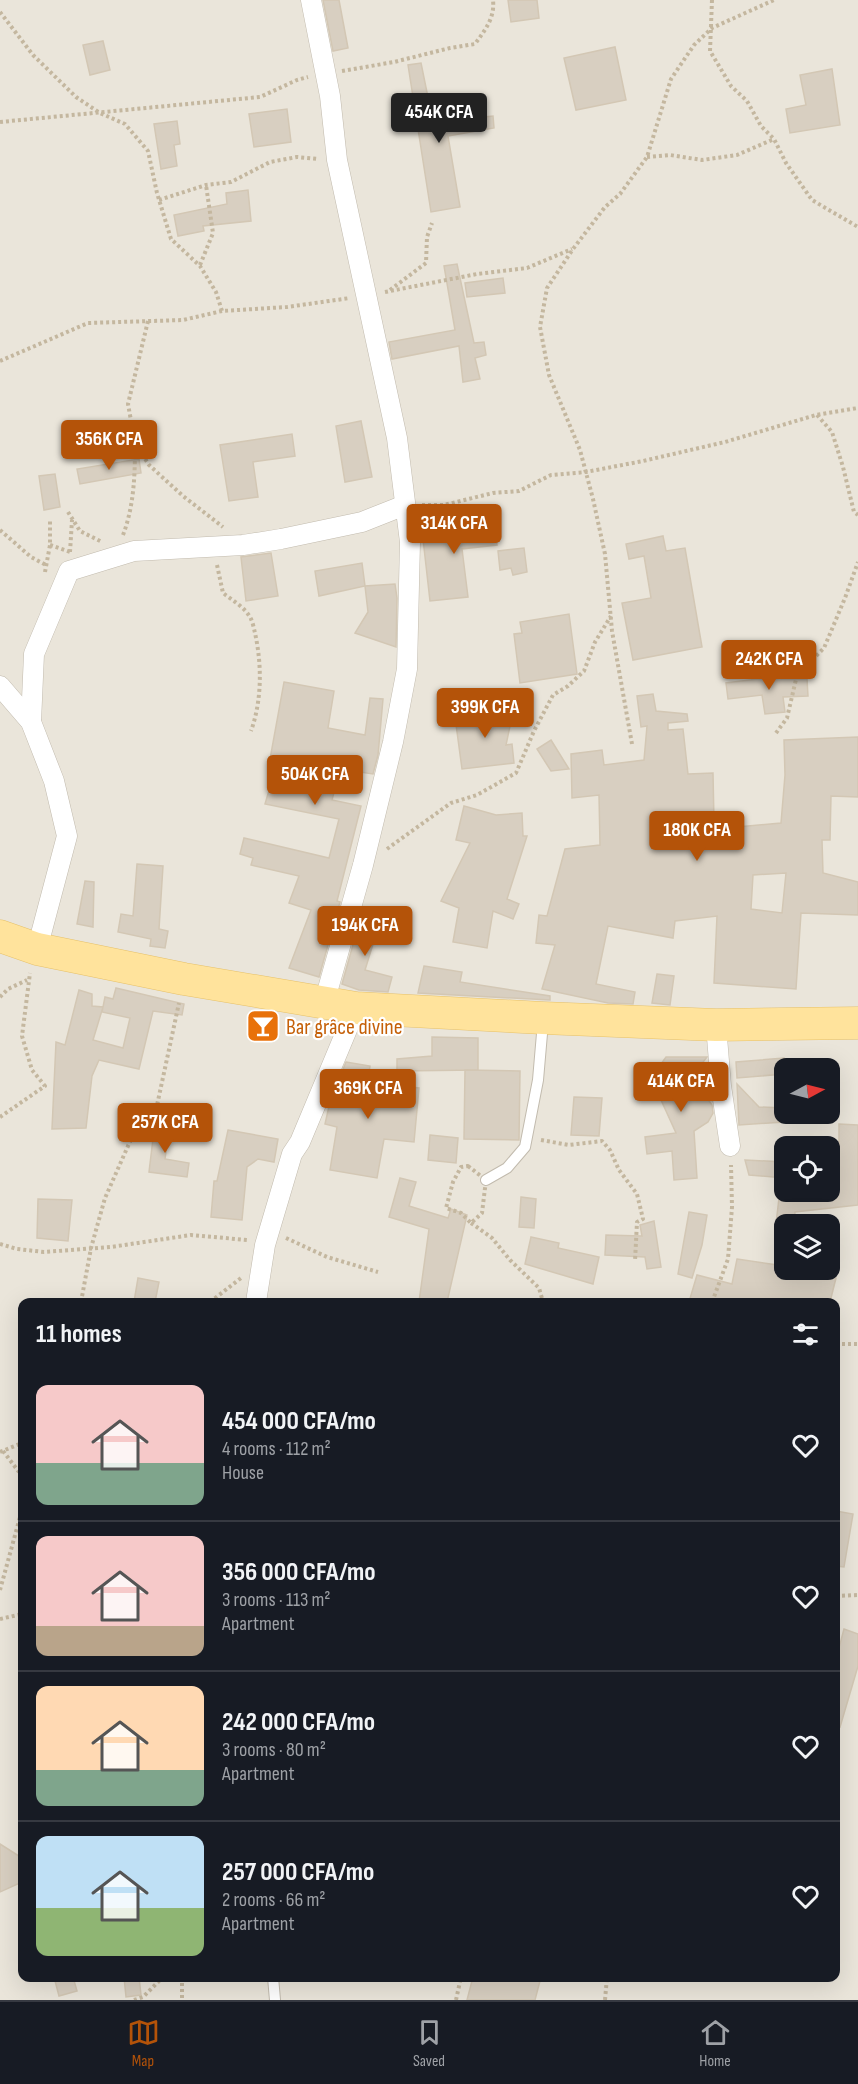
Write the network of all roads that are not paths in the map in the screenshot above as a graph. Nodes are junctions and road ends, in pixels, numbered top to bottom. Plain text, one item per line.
1 (311, 0) edge
2 (405, 505) junction
3 (0, 686) edge
4 (31, 722) junction
5 (0, 936) edge
6 (37, 949) junction
7 (324, 1003) junction
8 (356, 1008) junction
9 (543, 1018) junction
10 (858, 1023) edge
11 (716, 1025) junction
12 (730, 1146) road end
13 (486, 1180) road end
14 (257, 1298) edge
15 (273, 1982) edge
16 (275, 2000) edge

1 - 2 street
2 - 4 street
2 - 7 street
3 - 4 street
4 - 6 street
5 - 6 main road
6 - 7 main road
7 - 8 main road
8 - 9 main road
8 - 14 street
9 - 11 main road
9 - 13 lane
10 - 11 main road
11 - 12 street
15 - 16 lane

